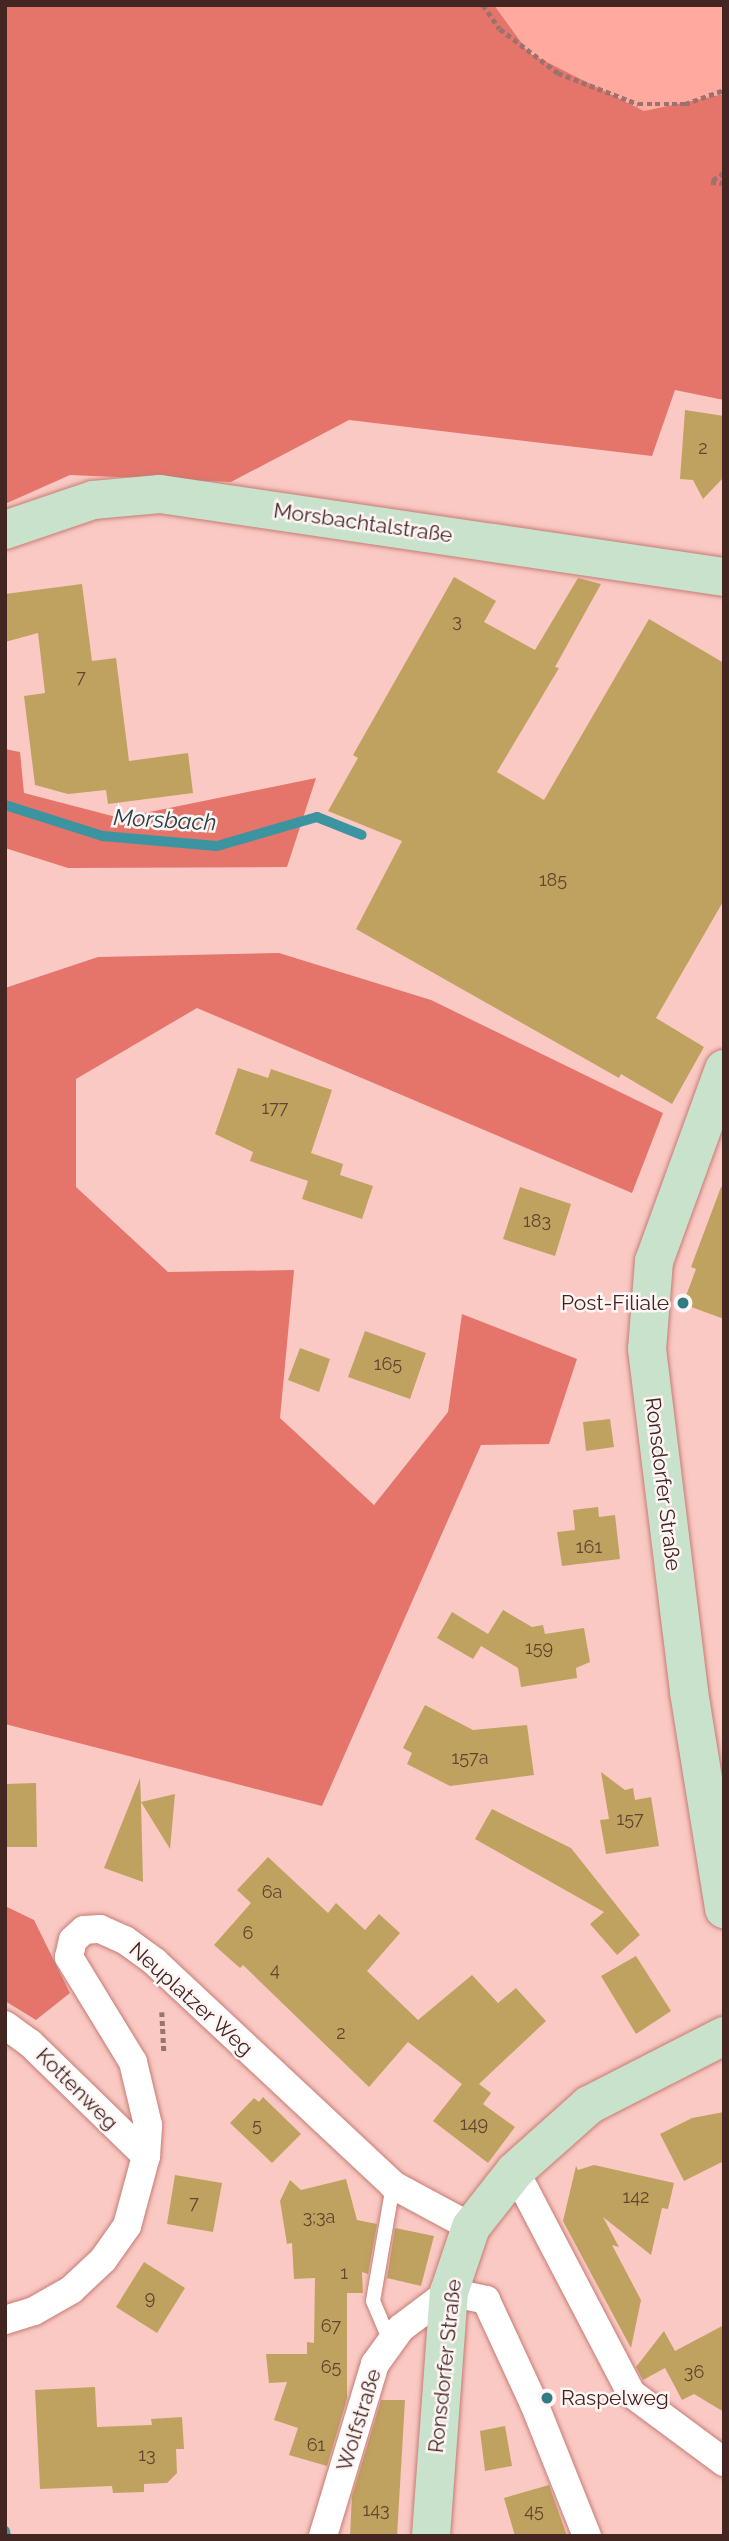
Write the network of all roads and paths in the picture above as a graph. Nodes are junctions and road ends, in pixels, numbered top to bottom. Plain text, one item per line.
1 (483, 5) edge
2 (723, 91) edge
3 (724, 173) edge
4 (724, 183) edge
5 (5, 530) edge
6 (724, 577) edge
7 (724, 1069) edge
8 (724, 1909) edge
9 (5, 2025) edge
10 (724, 2036) edge
11 (146, 2156) junction
12 (515, 2171) junction
13 (393, 2185) junction
14 (471, 2227) junction
15 (449, 2292) junction
16 (5, 2320) edge
17 (390, 2341) junction
18 (724, 2462) edge
19 (323, 2536) edge
20 (431, 2536) edge
21 (587, 2536) edge

1 - 2 path
3 - 4 path
5 - 6 main road, Morsbachtalstraße
7 - 8 main road, Ronsdorfer Straße
9 - 11 street, Kottenweg
10 - 12 main road, Ronsdorfer Straße
11 - 13 street, Neuplatzer Weg
11 - 16 street, Neuplatzer Weg
12 - 14 main road, Ronsdorfer Straße
12 - 18 street
13 - 14 street, Neuplatzer Weg
13 - 17 lane
14 - 15 main road, Ronsdorfer Straße
15 - 17 street, Wolfstraße
15 - 20 main road, Ronsdorfer Straße
15 - 21 street
17 - 19 street, Wolfstraße

